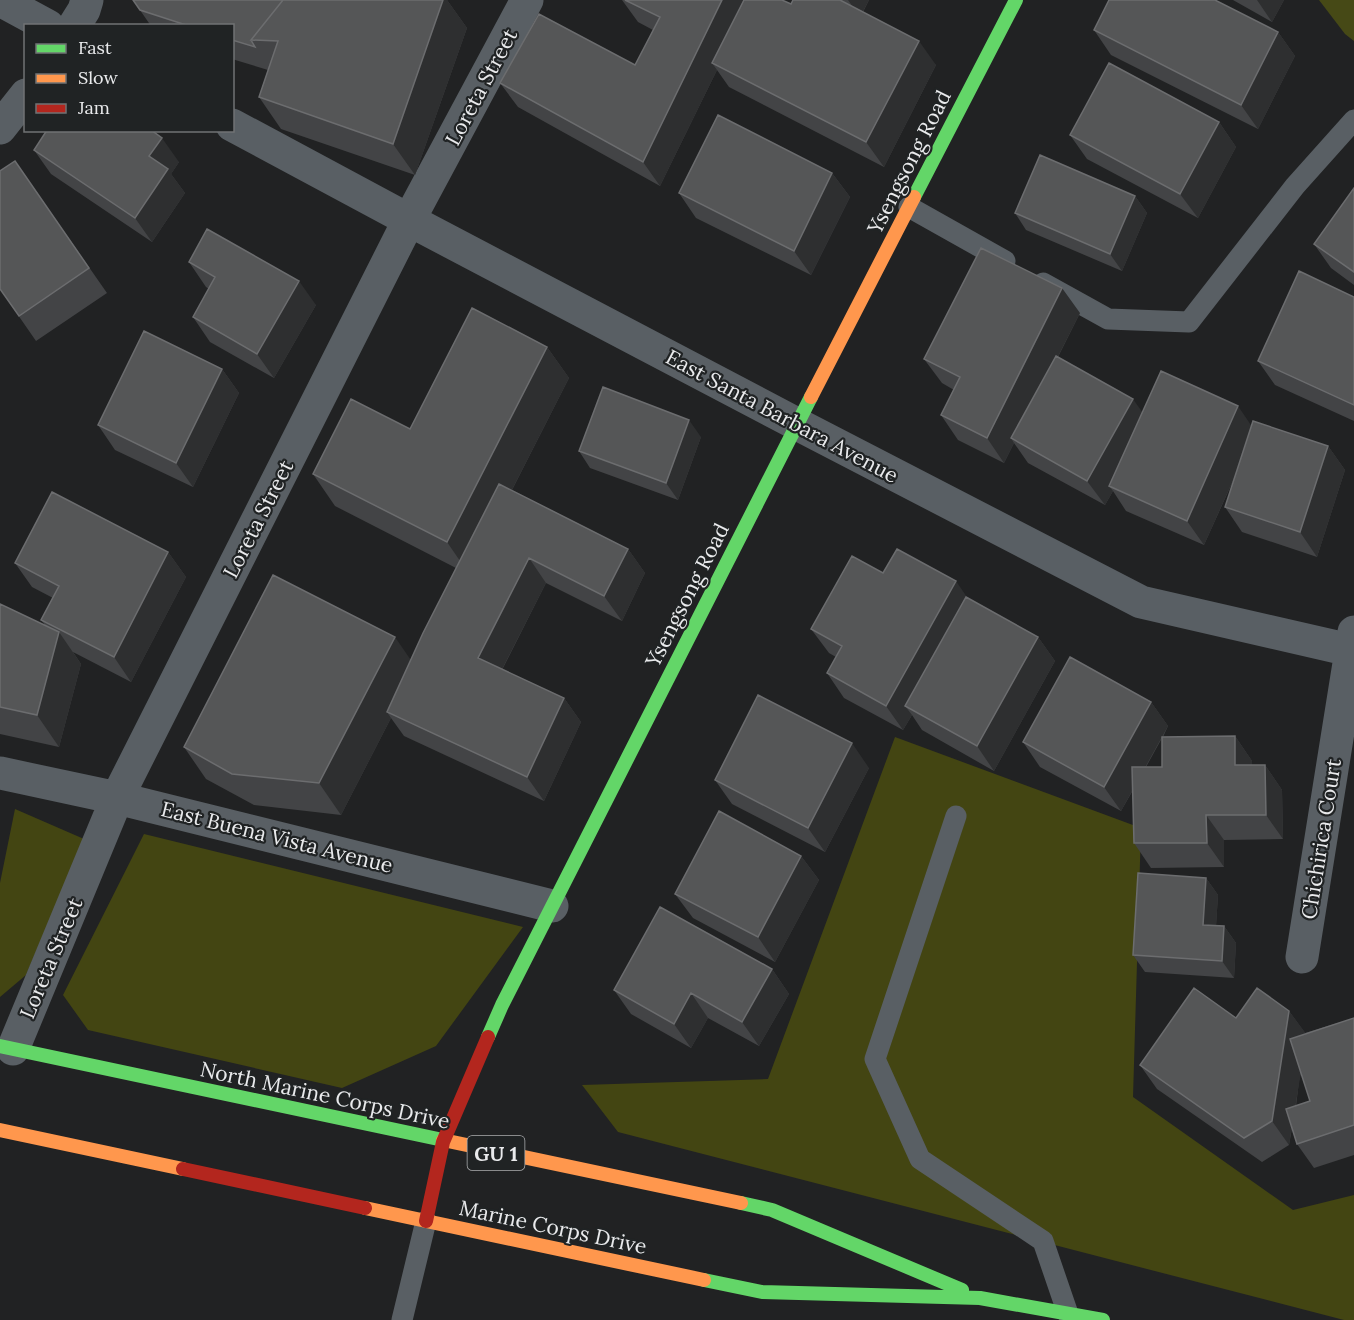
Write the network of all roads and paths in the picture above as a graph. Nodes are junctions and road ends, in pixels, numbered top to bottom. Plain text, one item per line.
1 (0, 0) edge
2 (87, 0) edge
3 (527, 0) edge
4 (1017, 0) edge
5 (44, 24) edge
6 (75, 24) edge
7 (24, 98) edge
8 (1354, 120) edge
9 (234, 126) edge
10 (0, 128) edge
11 (909, 207) junction
12 (409, 220) junction
13 (797, 424) junction
14 (1353, 644) edge
15 (0, 773) edge
16 (117, 798) junction
17 (956, 816) dead end
18 (552, 906) junction
19 (1302, 957) dead end
20 (6, 1047) edge
21 (0, 1130) edge
22 (443, 1142) junction
23 (426, 1221) junction
24 (980, 1298) junction
25 (1068, 1314) junction
26 (402, 1320) edge
27 (1103, 1320) edge

1 - 5 street
2 - 6 street
3 - 12 street, Loreta Street
4 - 11 main road, Ysengsong Road
7 - 10 street
8 - 11 lane
9 - 12 street, East Santa Barbara Avenue
11 - 13 main road, Ysengsong Road
12 - 13 street, East Santa Barbara Avenue
12 - 16 street, Loreta Street
13 - 14 street, East Santa Barbara Avenue
13 - 18 main road, Ysengsong Road
14 - 19 street, Chichirica Court
15 - 16 street, East Buena Vista Avenue
16 - 18 street, East Buena Vista Avenue
16 - 20 street, Loreta Street
17 - 25 lane
18 - 22 main road, Ysengsong Road
20 - 22 main road, North Marine Corps Drive / GU 1
21 - 23 main road, Marine Corps Drive / GU 1
22 - 23 main road, Ysengsong Road
22 - 24 main road, North Marine Corps Drive / GU 1
23 - 24 main road, Marine Corps Drive / GU 1
23 - 26 lane
24 - 25 main road, Marine Corps Drive / GU 1
25 - 27 main road, Marine Corps Drive / GU 1

